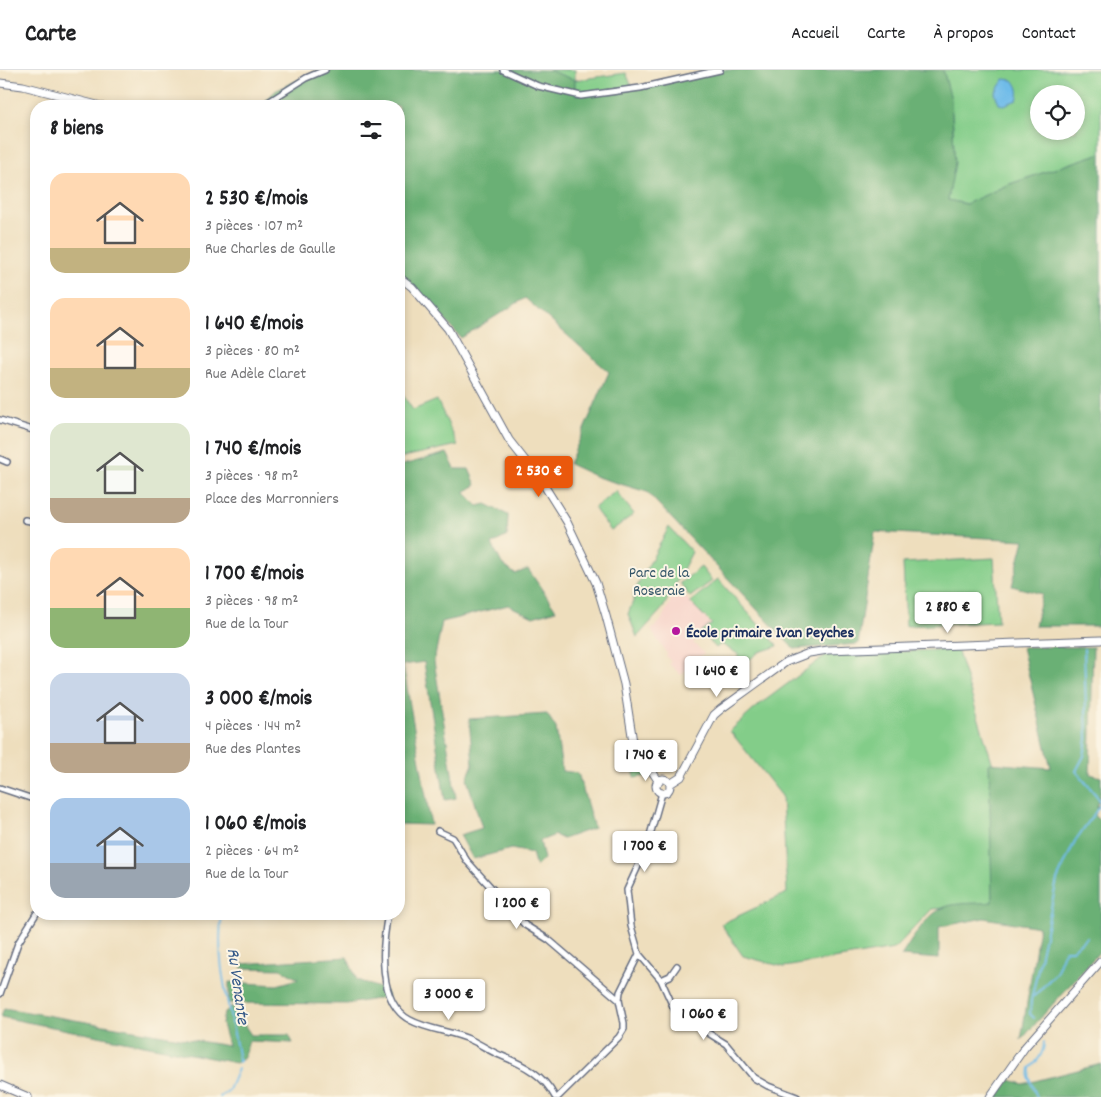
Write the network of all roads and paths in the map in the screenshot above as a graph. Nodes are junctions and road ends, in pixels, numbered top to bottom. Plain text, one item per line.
1 (325, 70) edge
2 (503, 70) edge
3 (720, 70) edge
4 (1, 85) edge
5 (78, 100) edge
6 (271, 100) edge
7 (405, 282) edge
8 (0, 420) edge
9 (30, 429) edge
10 (0, 459) edge
11 (7, 462) dead end
12 (25, 520) dead end
13 (30, 521) edge
14 (1101, 640) edge
15 (659, 782) junction
16 (670, 784) junction
17 (0, 788) edge
18 (662, 793) junction
19 (30, 798) edge
20 (438, 831) dead end
21 (32, 920) edge
22 (387, 920) edge
23 (639, 954) junction
24 (1101, 961) edge
25 (677, 966) dead end
26 (661, 980) junction
27 (0, 994) edge
28 (619, 1000) junction
29 (0, 1085) edge
30 (28, 1097) edge
31 (557, 1097) edge
32 (797, 1097) edge
33 (990, 1097) edge

1 - 6 street
2 - 3 street
4 - 5 street
7 - 15 street
8 - 9 street
10 - 11 street
12 - 13 street
14 - 16 street
15 - 16 street
15 - 18 street
16 - 18 street
17 - 19 street
18 - 23 street
20 - 28 street
21 - 27 street
22 - 31 street
23 - 26 street
23 - 28 street
24 - 33 street
25 - 26 street
26 - 32 street
28 - 31 street
29 - 30 street

